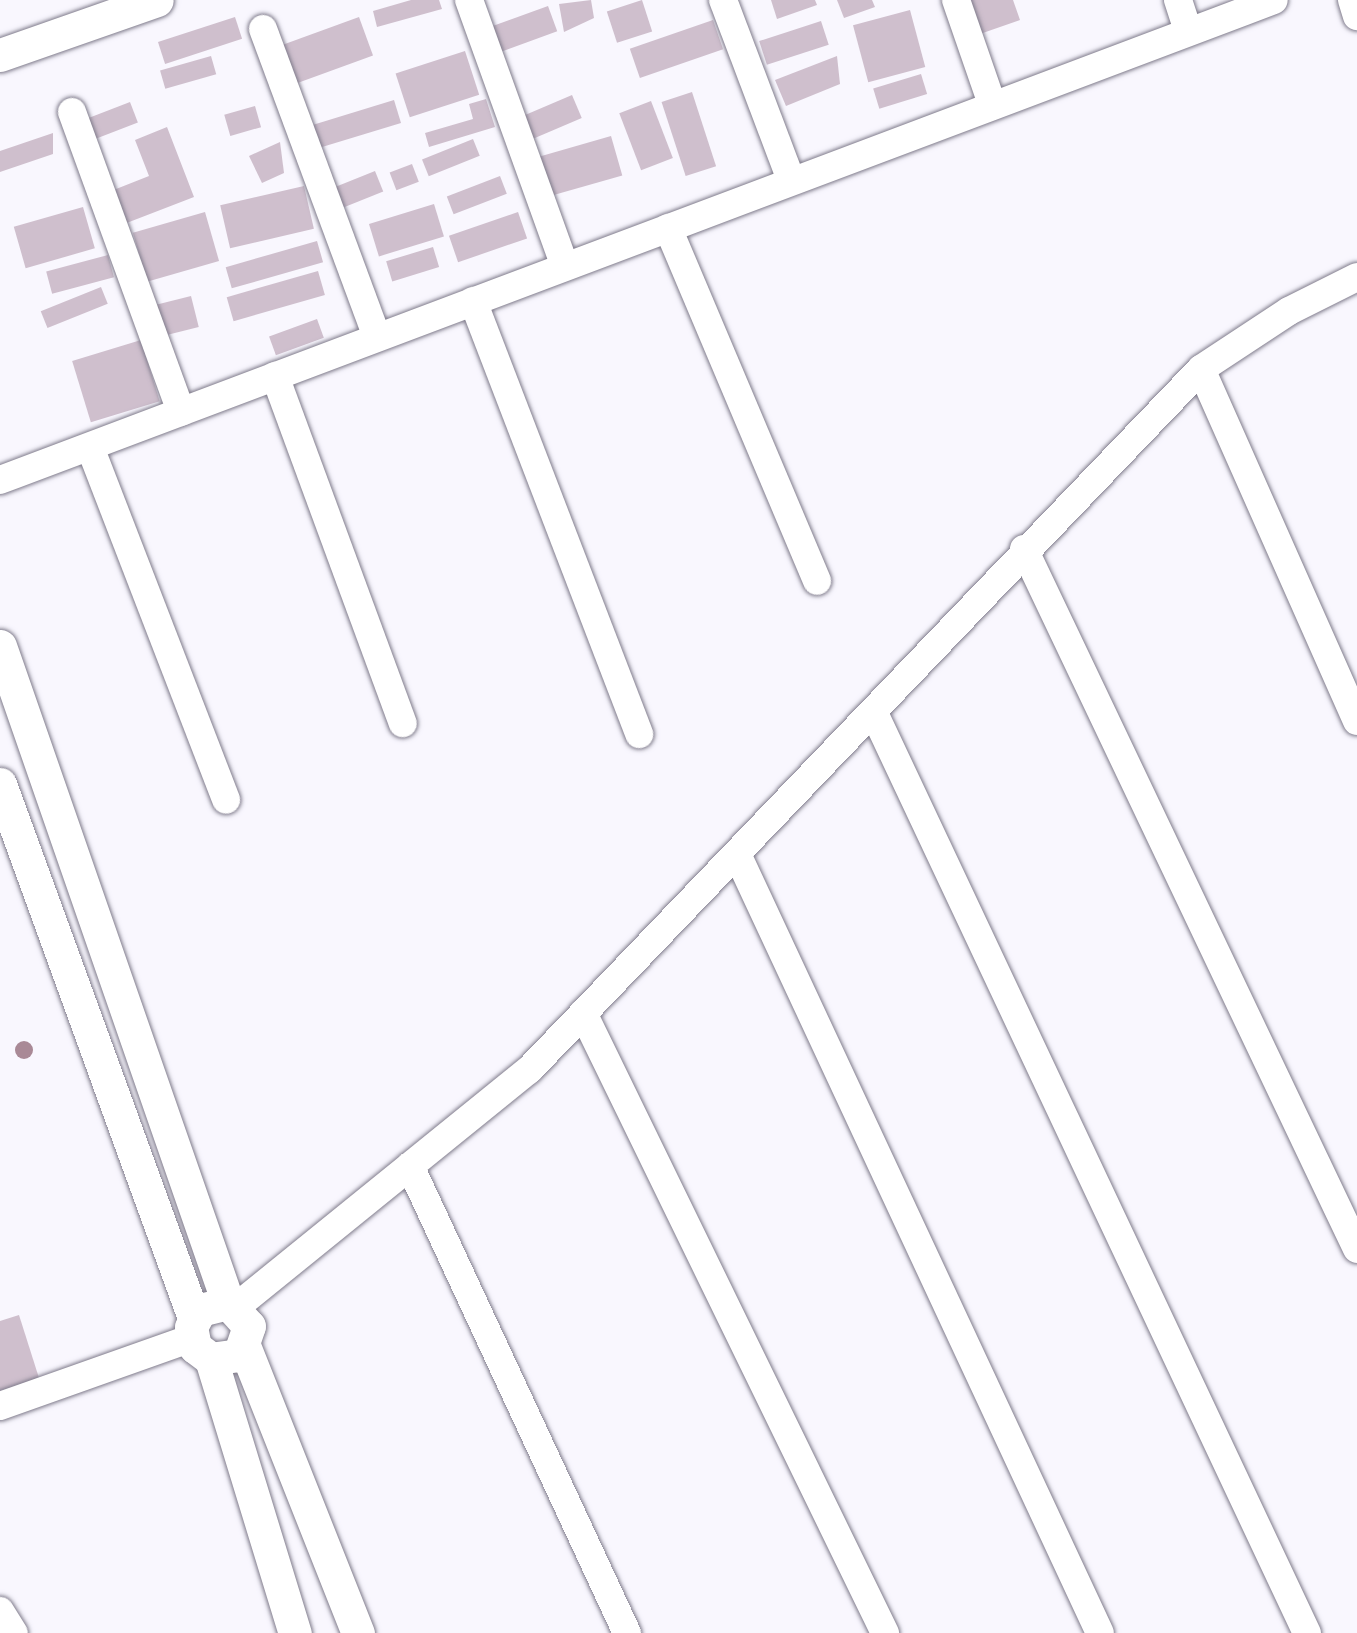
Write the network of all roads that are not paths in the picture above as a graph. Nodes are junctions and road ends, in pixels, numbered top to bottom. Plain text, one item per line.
1 (157, 0) edge
2 (469, 0) edge
3 (723, 0) edge
4 (956, 0) edge
5 (1178, 0) edge
6 (1274, 0) edge
7 (1352, 0) edge
8 (1357, 16) edge
9 (263, 29) dead end
10 (1188, 30) junction
11 (0, 55) edge
12 (992, 104) junction
13 (72, 112) dead end
14 (791, 180) junction
15 (668, 228) junction
16 (565, 266) junction
17 (1357, 277) edge
18 (473, 302) junction
19 (377, 338) junction
20 (1201, 369) junction
21 (275, 376) junction
22 (181, 412) junction
23 (90, 447) junction
24 (0, 480) edge
25 (1024, 549) junction
26 (817, 581) dead end
27 (0, 646) edge
28 (874, 713) junction
29 (1357, 721) edge
30 (403, 723) dead end
31 (639, 734) dead end
32 (0, 784) edge
33 (226, 800) dead end
34 (737, 854) junction
35 (583, 1013) junction
36 (410, 1166) junction
37 (1357, 1249) edge
38 (232, 1305) junction
39 (199, 1338) junction
40 (245, 1348) junction
41 (0, 1406) edge
42 (0, 1611) edge
43 (14, 1633) edge
44 (295, 1633) edge
45 (358, 1633) edge
46 (627, 1633) edge
47 (885, 1633) edge
48 (1100, 1633) edge
49 (1307, 1633) edge

1 - 11 street
2 - 16 street
3 - 14 street
4 - 12 street
5 - 10 street
6 - 10 street
7 - 8 street
9 - 19 street
10 - 12 street
12 - 14 street
13 - 22 street
14 - 15 street
15 - 16 street
15 - 26 street
16 - 18 street
17 - 20 street
18 - 19 street
18 - 31 street
19 - 21 street
20 - 25 street
20 - 29 street
21 - 22 street
21 - 30 street
22 - 23 street
23 - 24 street
23 - 33 street
25 - 28 street
25 - 37 street
27 - 38 street
28 - 34 street
28 - 49 street
32 - 39 street
34 - 35 street
34 - 48 street
35 - 36 street
35 - 47 street
36 - 38 street
36 - 46 street
38 - 39 street
38 - 40 street
39 - 40 street
39 - 41 street
39 - 44 street
40 - 45 street
42 - 43 street

